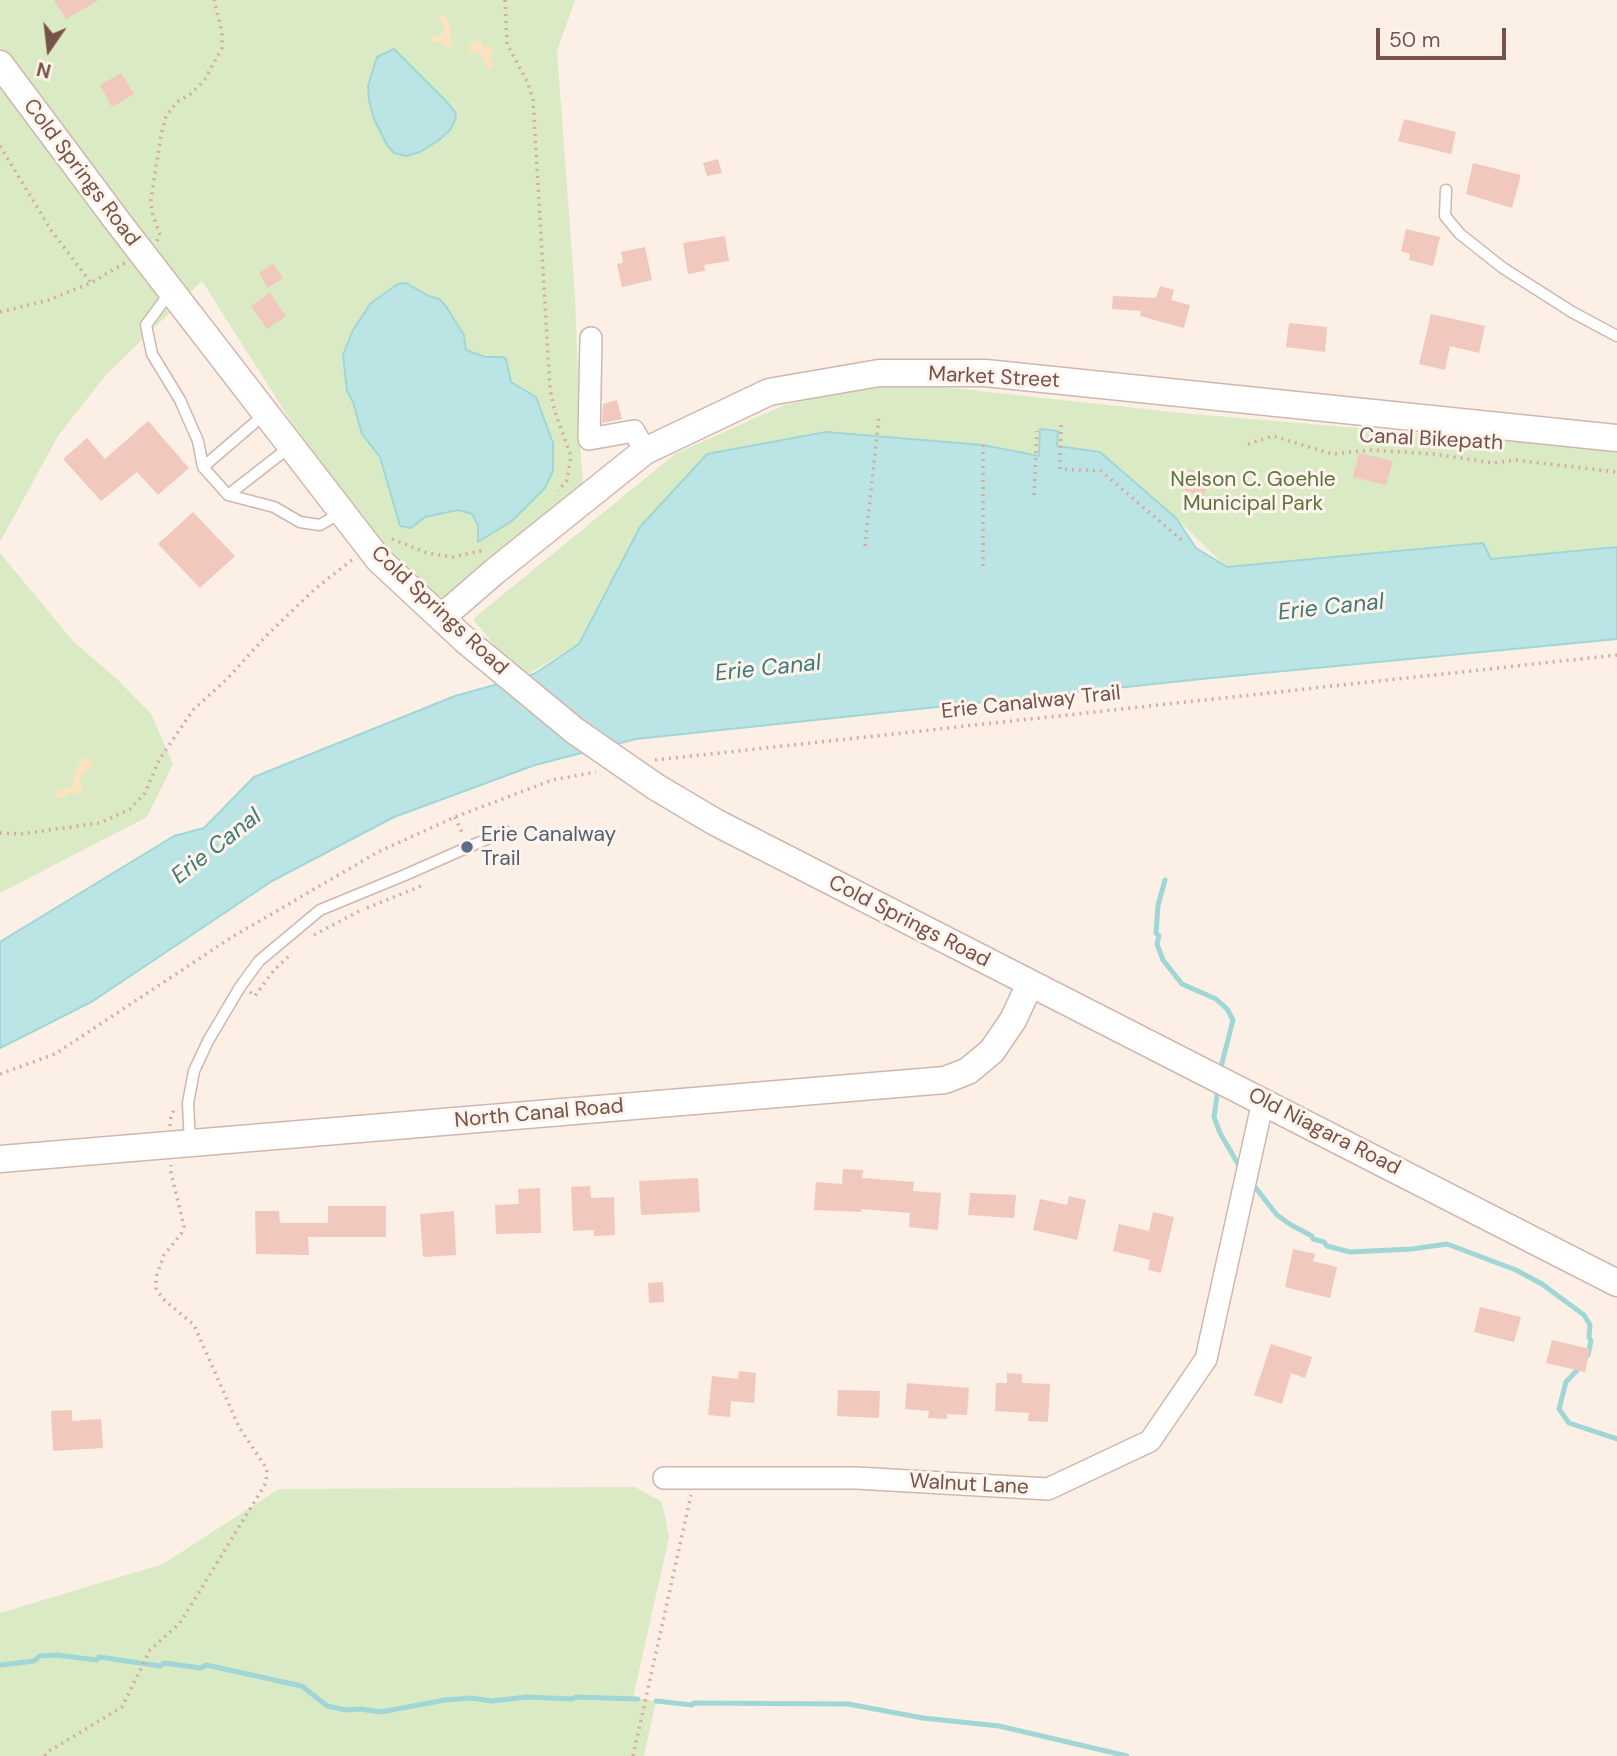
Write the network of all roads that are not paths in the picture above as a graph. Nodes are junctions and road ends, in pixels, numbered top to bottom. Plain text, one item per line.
1 (0, 64) edge
2 (1446, 190) dead end
3 (171, 291) junction
4 (1617, 336) edge
5 (591, 338) dead end
6 (266, 413) junction
7 (1617, 438) edge
8 (291, 446) junction
9 (645, 451) junction
10 (204, 467) junction
11 (228, 495) junction
12 (342, 512) junction
13 (442, 617) junction
14 (505, 831) dead end
15 (1030, 984) junction
16 (1263, 1101) junction
17 (180, 1143) junction
18 (0, 1160) edge
19 (1617, 1283) edge
20 (664, 1478) dead end

1 - 3 street, Cold Springs Road
2 - 4 lane
3 - 6 street, Cold Springs Road
3 - 10 lane
5 - 9 street
6 - 8 street, Cold Springs Road
6 - 10 lane
7 - 9 street, Market Street
8 - 11 lane
8 - 12 street, Cold Springs Road
9 - 13 street, Market Street
10 - 11 lane
11 - 12 lane
12 - 13 street, Cold Springs Road
13 - 15 street, Cold Springs Road, bridge
14 - 17 lane
15 - 16 street, Old Niagara Road
15 - 17 street, North Canal Road
16 - 19 street, Old Niagara Road
16 - 20 street, Walnut Lane
17 - 18 street, North Canal Road

